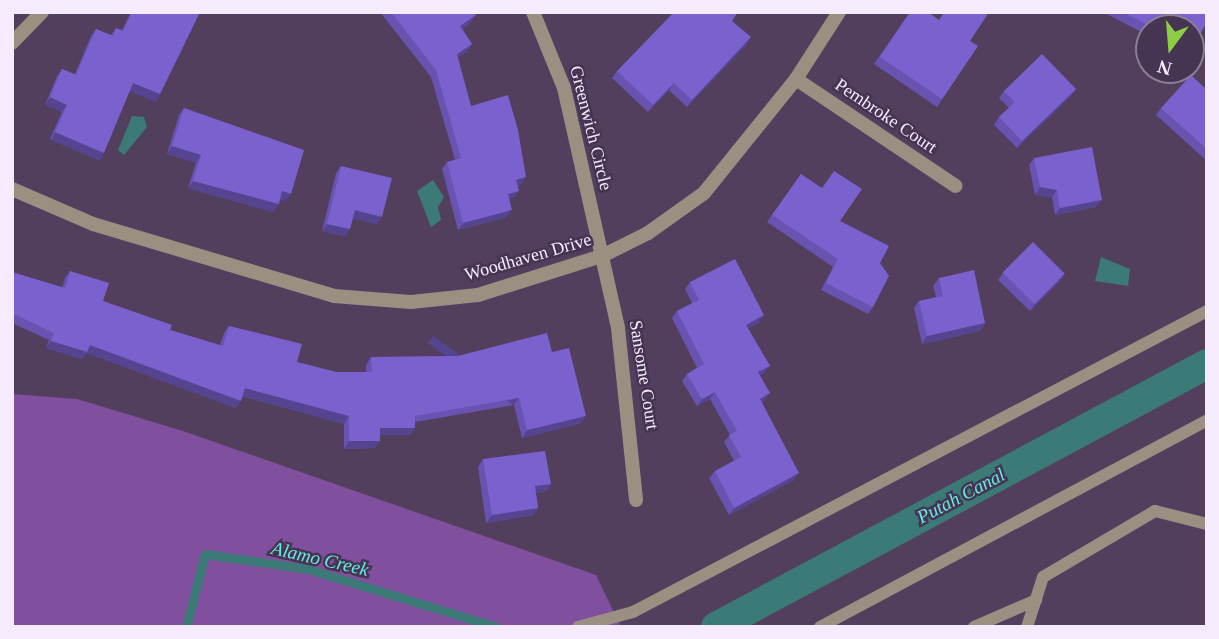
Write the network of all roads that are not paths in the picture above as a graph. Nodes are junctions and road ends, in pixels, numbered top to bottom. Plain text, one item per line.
1 (42, 12) edge
2 (533, 12) edge
3 (839, 12) edge
4 (12, 43) edge
5 (796, 79) junction
6 (956, 186) dead end
7 (12, 190) edge
8 (602, 256) junction
9 (1207, 312) edge
10 (1207, 420) edge
11 (636, 500) dead end
12 (1207, 524) edge
13 (1036, 600) junction
14 (596, 623) edge
15 (580, 626) edge
16 (820, 627) edge
17 (974, 627) edge
18 (1027, 627) edge

1 - 4 street
2 - 8 street, Greenwich Circle
3 - 5 street, Woodhaven Drive
5 - 6 street, Pembroke Court
5 - 8 street, Woodhaven Drive
7 - 8 street, Woodhaven Drive
8 - 11 street, Sansome Court
9 - 14 lane
10 - 16 lane
12 - 13 lane
13 - 17 lane
13 - 18 lane
14 - 15 lane

